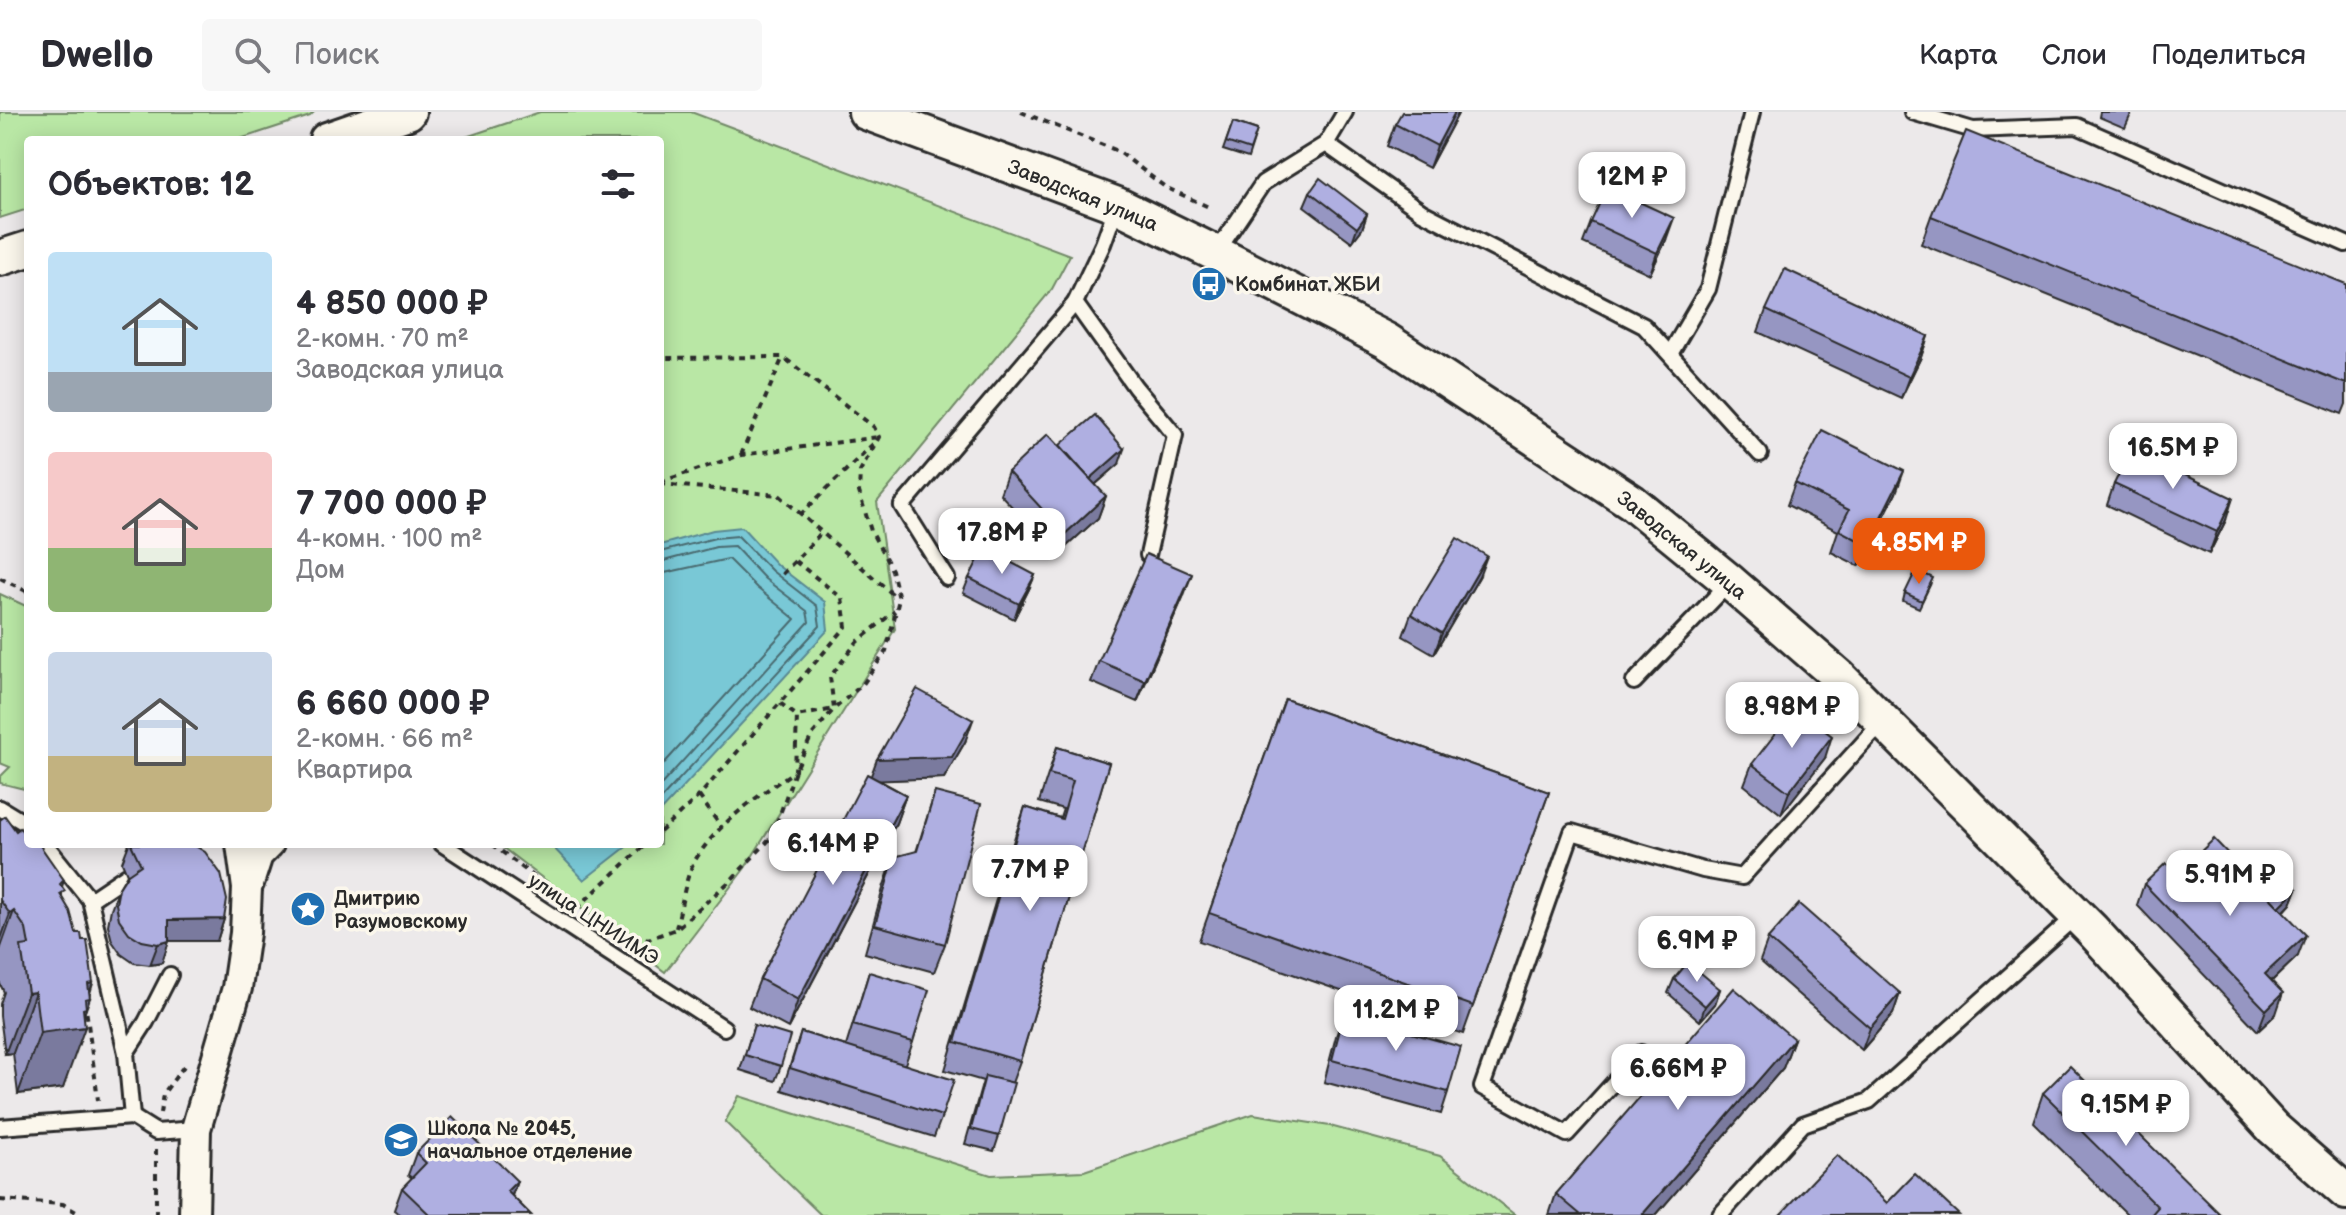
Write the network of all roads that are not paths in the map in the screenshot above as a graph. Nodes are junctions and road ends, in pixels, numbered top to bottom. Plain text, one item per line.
1 (352, 112) edge
2 (408, 112) edge
3 (866, 112) edge
4 (1345, 112) edge
5 (1752, 112) edge
6 (1912, 112) edge
7 (330, 136) edge
8 (338, 136) edge
9 (1326, 144) junction
10 (1117, 205) junction
11 (2346, 244) edge
12 (24, 250) edge
13 (1215, 253) junction
14 (0, 258) edge
15 (1075, 303) junction
16 (1670, 354) junction
17 (1760, 454) dead end
18 (1148, 555) edge
19 (947, 578) dead end
20 (1730, 582) junction
21 (1634, 682) dead end
22 (1884, 721) junction
23 (0, 808) edge
24 (24, 823) edge
25 (48, 848) edge
26 (242, 848) edge
27 (265, 848) edge
28 (448, 848) edge
29 (127, 875) edge
30 (247, 888) junction
31 (90, 900) junction
32 (2077, 914) junction
33 (170, 975) dead end
34 (724, 1028) dead end
35 (126, 1053) junction
36 (1641, 1053) dead end
37 (132, 1117) junction
38 (0, 1127) edge
39 (196, 1129) junction
40 (2346, 1192) edge
41 (194, 1215) edge
42 (1720, 1215) edge

1 - 7 street
2 - 8 street
3 - 10 street, Заводская улица
4 - 9 lane
5 - 16 lane
6 - 11 lane
9 - 13 lane
9 - 16 lane
10 - 13 street, Заводская улица
10 - 15 lane
12 - 14 street
13 - 20 street, Заводская улица
15 - 18 lane
15 - 19 lane
16 - 17 lane
20 - 21 lane
20 - 22 street, Заводская улица
22 - 32 street, Заводская улица
22 - 36 lane
23 - 24 lane
25 - 31 lane
26 - 30 street
27 - 30 street
28 - 34 lane, улица ЦНИИМЭ
29 - 31 lane
30 - 39 street
31 - 35 lane
32 - 40 street, Заводская улица
32 - 42 lane
33 - 35 lane
35 - 37 lane
37 - 38 lane
37 - 39 lane
39 - 41 street

